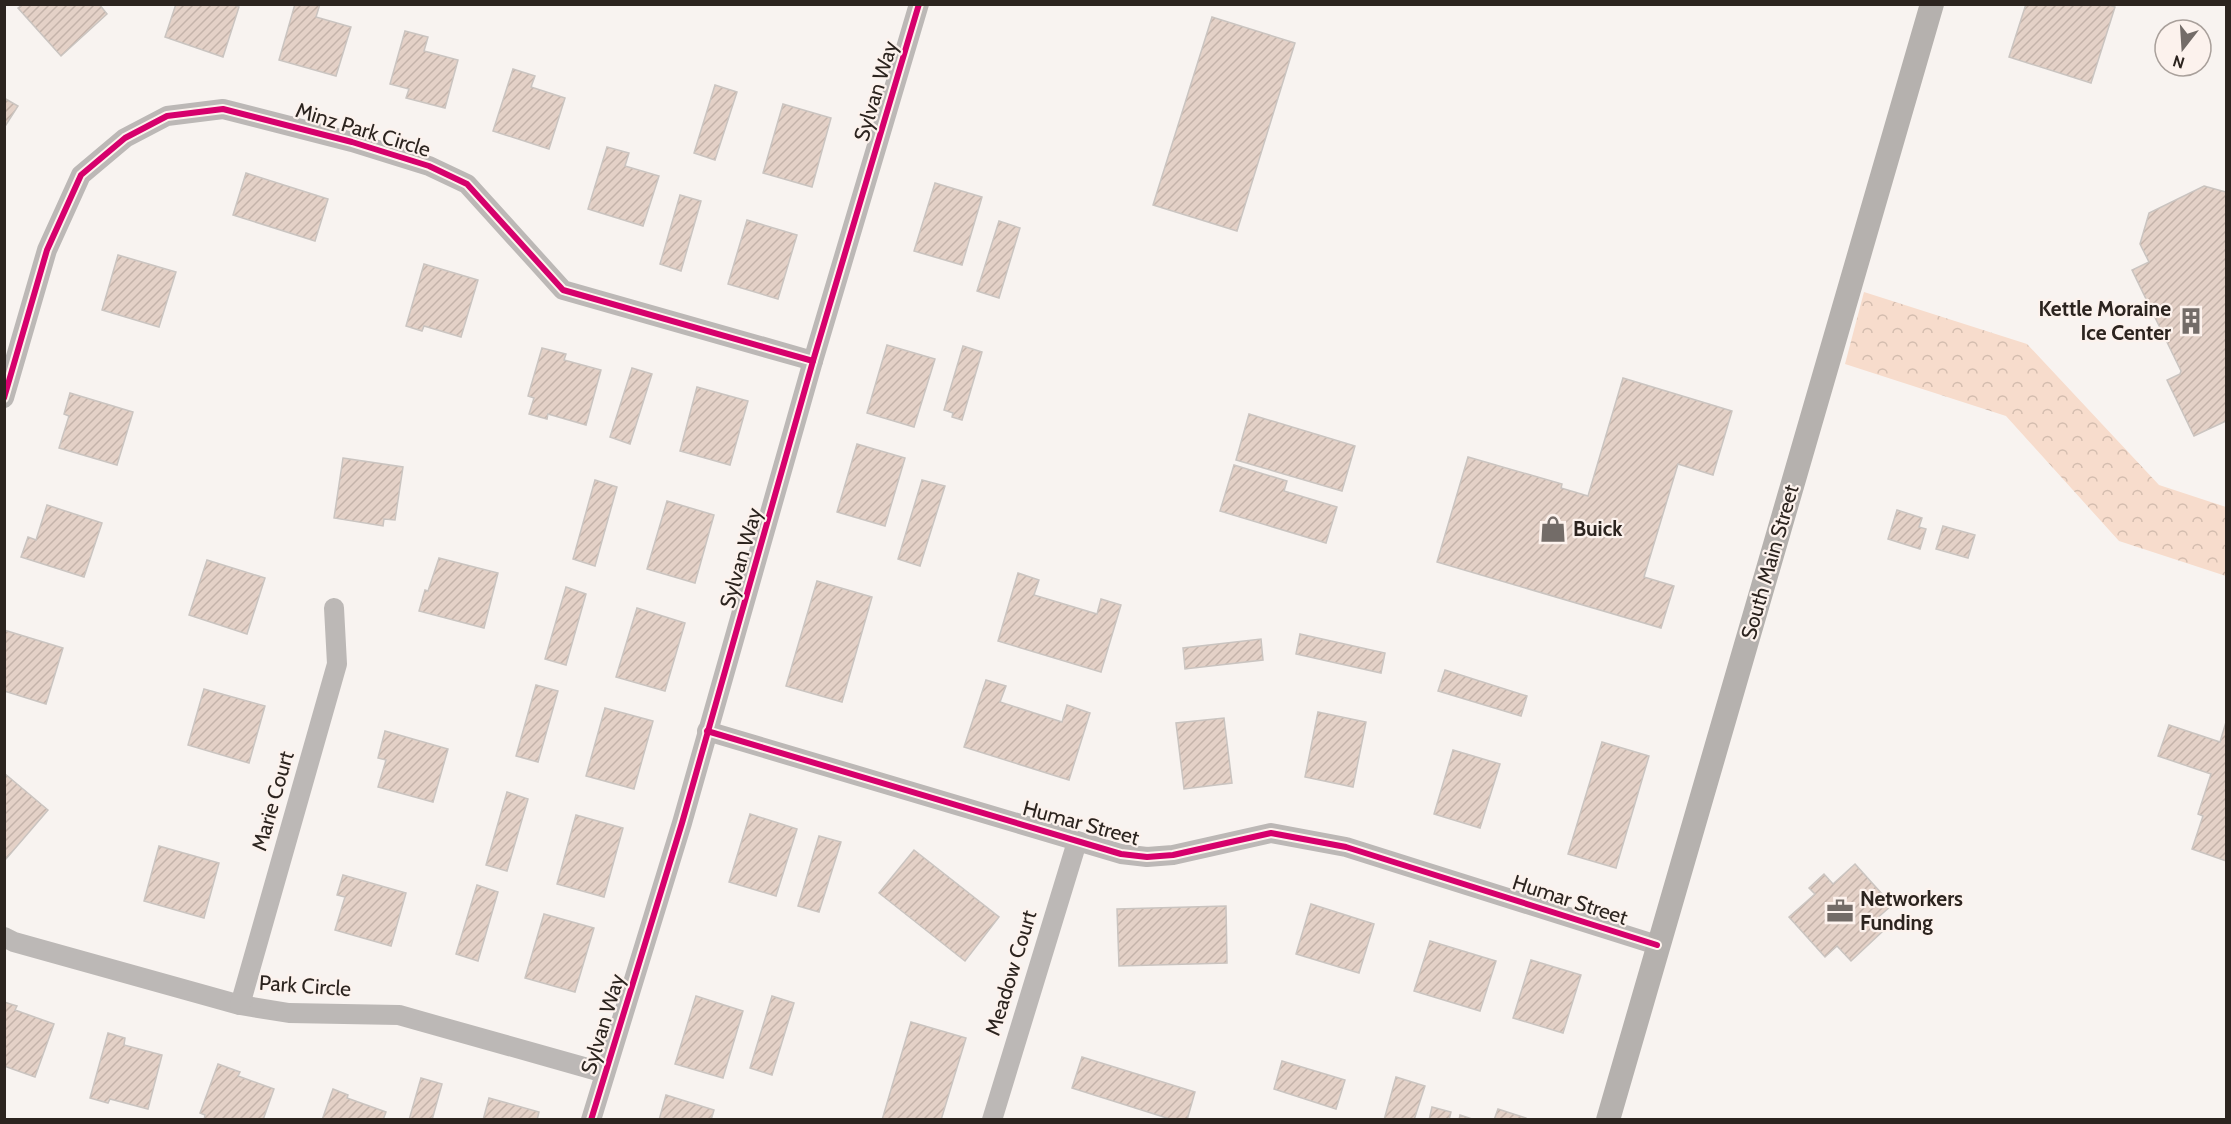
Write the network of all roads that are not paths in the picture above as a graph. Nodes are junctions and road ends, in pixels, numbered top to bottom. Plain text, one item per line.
1 (919, 4) edge
2 (1932, 4) edge
3 (813, 362) junction
4 (4, 398) edge
5 (334, 608) dead end
6 (707, 731) junction
7 (1077, 842) junction
8 (4, 937) edge
9 (1657, 945) junction
10 (240, 1005) junction
11 (605, 1073) junction
12 (591, 1119) edge
13 (992, 1119) edge
14 (1608, 1119) edge

1 - 3 street, Sylvan Way
2 - 9 main road, South Main Street
3 - 4 street, Minz Park Circle
3 - 6 street, Sylvan Way
5 - 10 street, Marie Court
6 - 7 street, Humar Street
6 - 11 street, Sylvan Way
7 - 9 street, Humar Street
7 - 13 street, Meadow Court
8 - 10 street, Park Circle
9 - 14 main road, South Main Street
10 - 11 street, Park Circle
11 - 12 street, Sylvan Way

